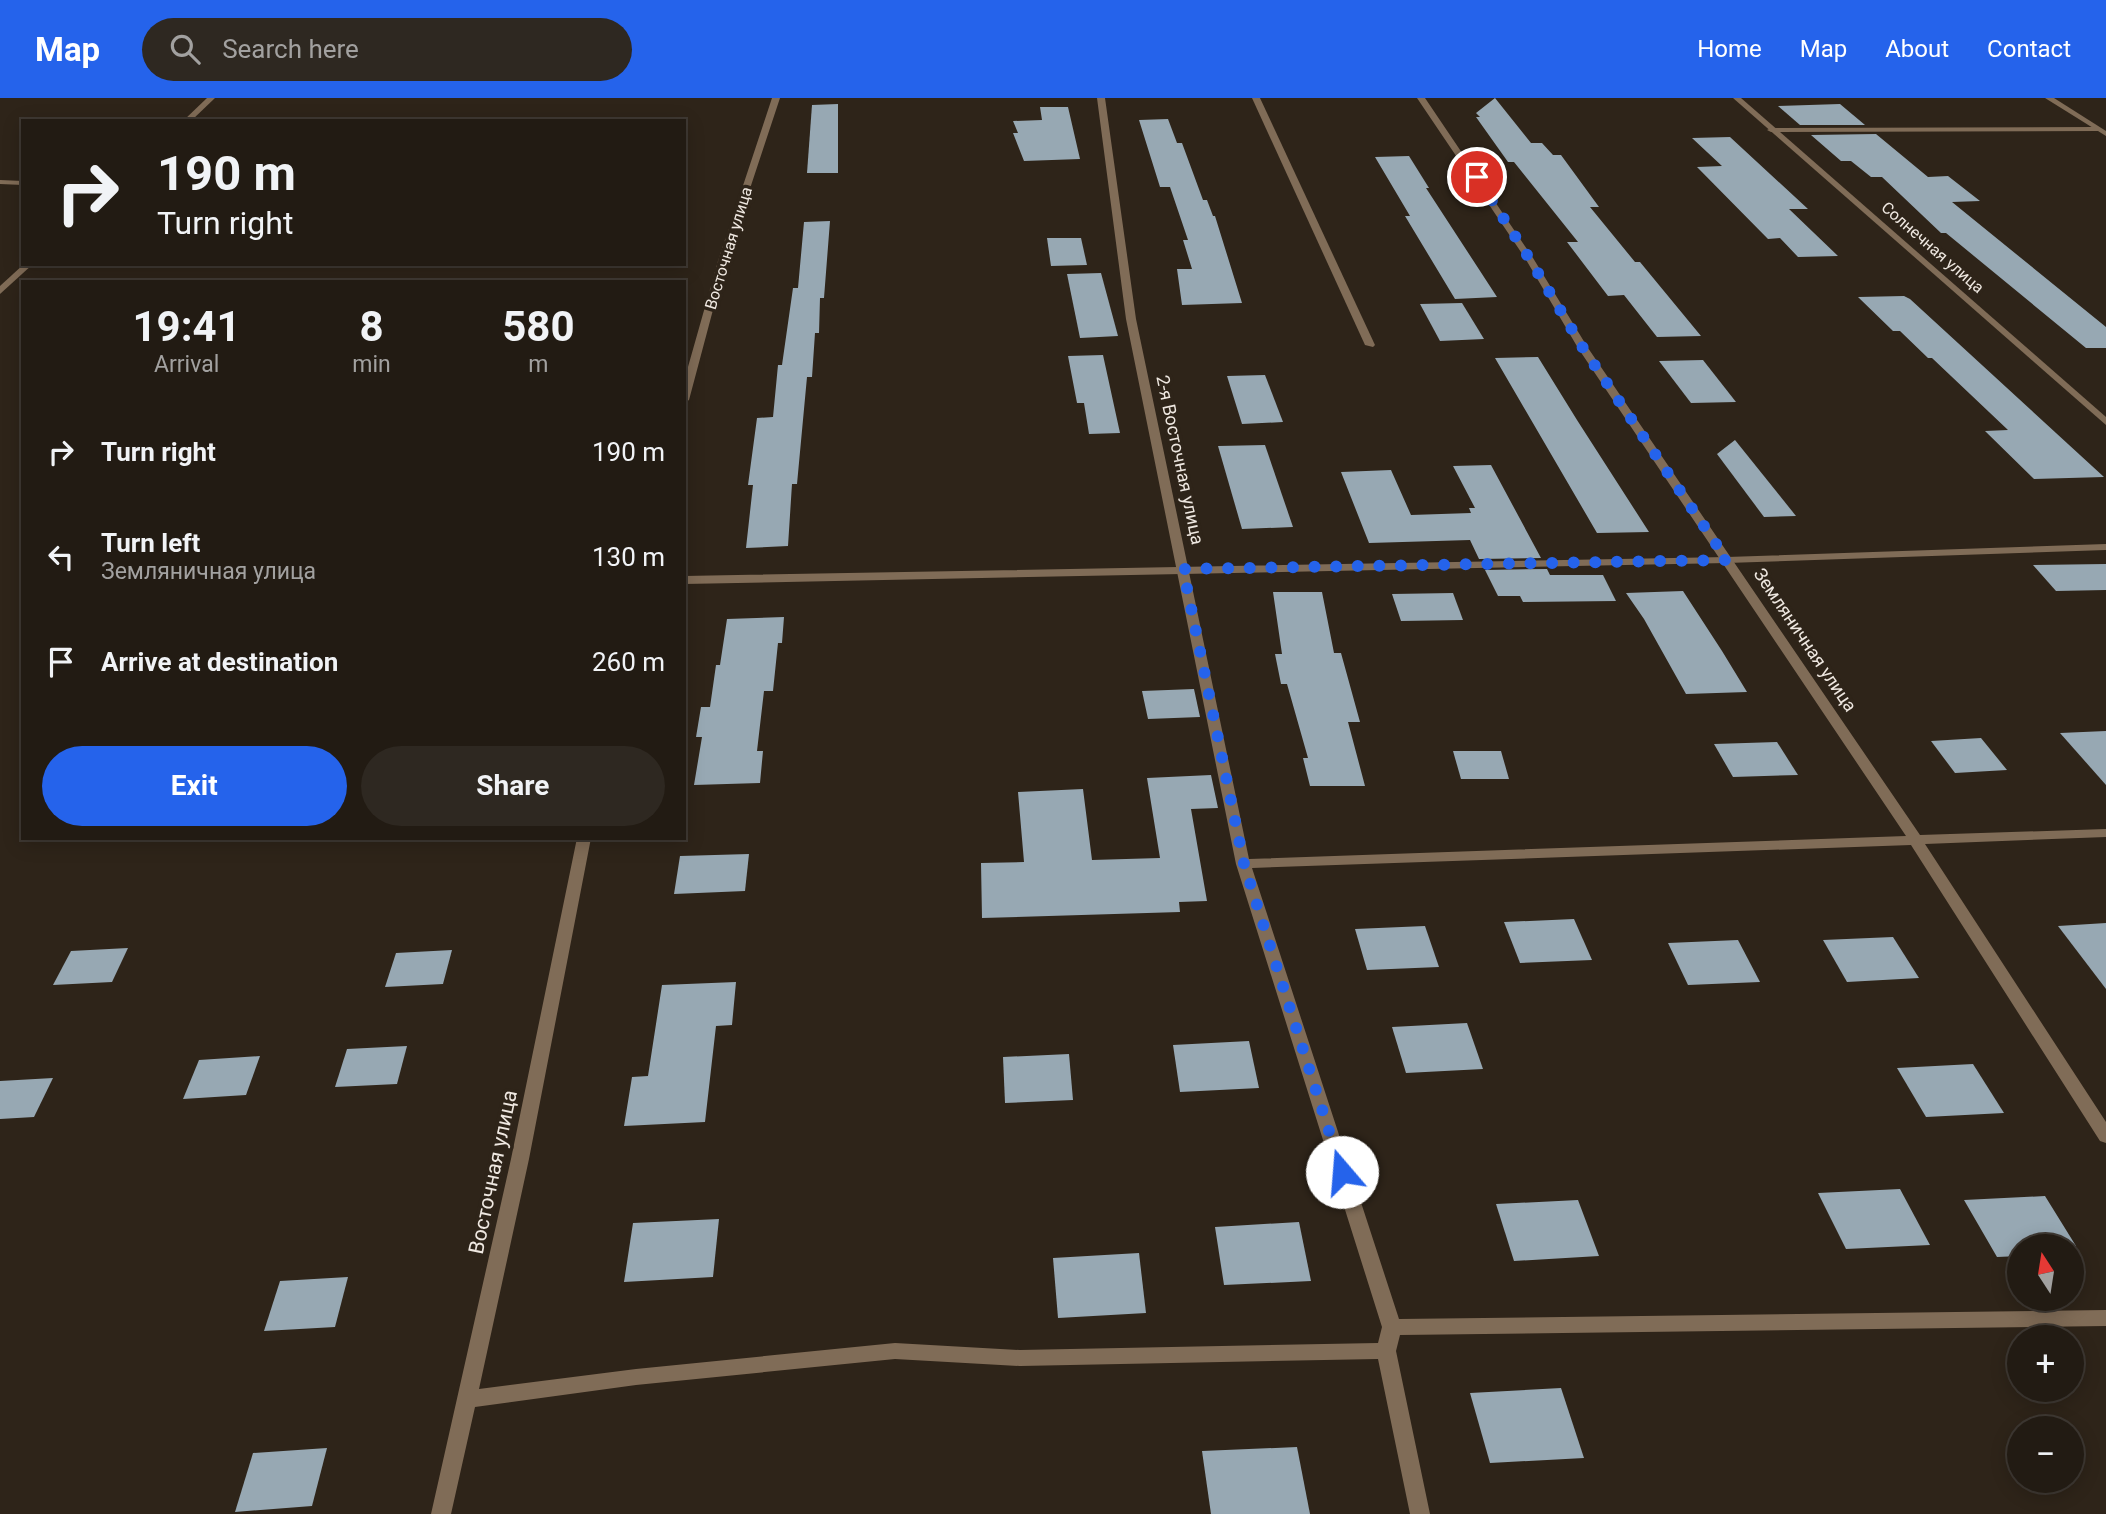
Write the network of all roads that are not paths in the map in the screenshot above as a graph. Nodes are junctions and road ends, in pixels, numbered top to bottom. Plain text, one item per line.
1 (211, 98) edge
2 (776, 98) edge
3 (1101, 98) edge
4 (1256, 98) edge
5 (1421, 98) edge
6 (1737, 98) edge
7 (2049, 98) edge
8 (188, 119) edge
9 (2095, 129) junction
10 (1771, 130) junction
11 (2106, 134) edge
12 (0, 182) edge
13 (21, 183) edge
14 (27, 266) edge
15 (0, 291) edge
16 (1370, 345) dead end
17 (686, 393) edge
18 (2106, 422) edge
19 (2106, 547) edge
20 (1727, 560) junction
21 (1183, 569) junction
22 (686, 580) edge
23 (2106, 833) edge
24 (1915, 839) junction
25 (584, 840) edge
26 (1244, 864) junction
27 (2106, 1136) edge
28 (2106, 1318) edge
29 (1392, 1327) junction
30 (1387, 1351) junction
31 (467, 1399) junction
32 (441, 1514) edge
33 (1420, 1514) edge

1 - 8 street
2 - 17 street, Восточная улица
3 - 21 street, 2-я Восточная улица
4 - 16 street
5 - 20 street, Земляничная улица
6 - 10 street, Солнечная улица
7 - 9 street
9 - 10 street
9 - 11 street
10 - 18 street, Солнечная улица
12 - 13 street
14 - 15 street
19 - 20 street
20 - 21 street
20 - 24 street, Земляничная улица
21 - 22 street
21 - 26 street, 2-я Восточная улица
23 - 24 street
24 - 26 street
24 - 27 street, Земляничная улица
25 - 31 street, Восточная улица
26 - 29 street, 2-я Восточная улица
28 - 29 street
29 - 30 street, 2-я Восточная улица
30 - 31 street
30 - 33 street, 2-я Восточная улица
31 - 32 street, Восточная улица

